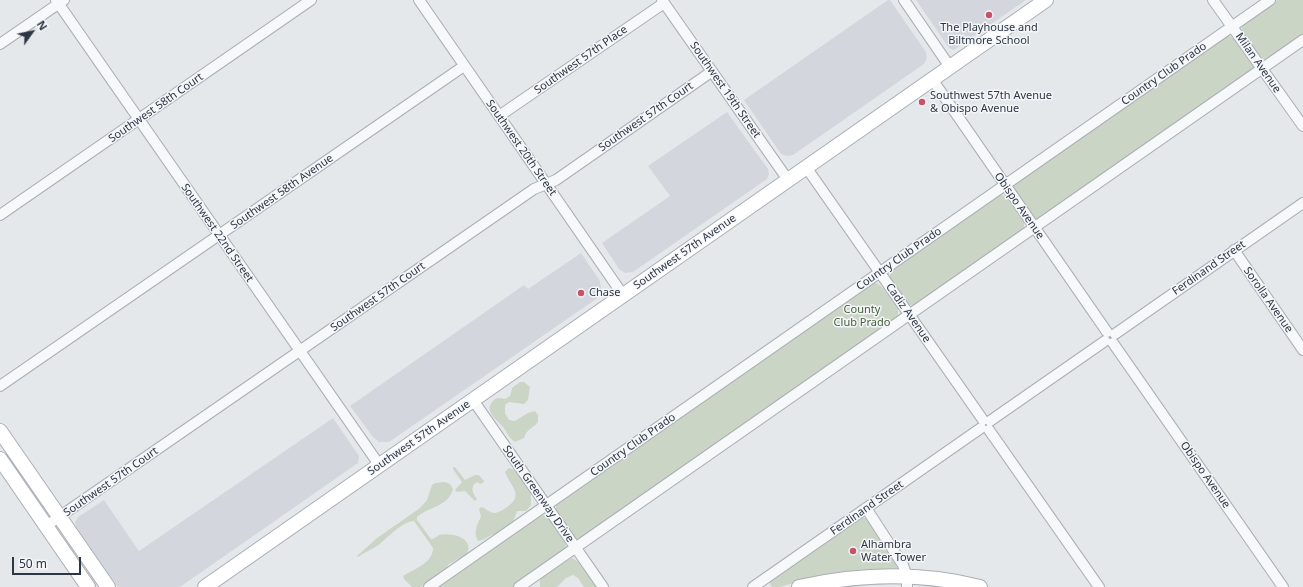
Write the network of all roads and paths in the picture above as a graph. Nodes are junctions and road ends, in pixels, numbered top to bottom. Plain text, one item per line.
1 (311, 0) edge
2 (419, 0) edge
3 (904, 0) edge
4 (1046, 0) edge
5 (1213, 0) edge
6 (1270, 0) edge
7 (60, 1) edge
8 (663, 1) edge
9 (1232, 27) junction
10 (1303, 40) edge
11 (0, 44) edge
12 (464, 66) junction
13 (950, 67) junction
14 (1262, 69) junction
15 (711, 72) junction
16 (932, 80) junction
17 (499, 116) junction
18 (138, 120) junction
19 (1303, 126) edge
20 (806, 168) junction
21 (788, 180) junction
22 (546, 184) junction
23 (1004, 186) junction
24 (1303, 203) edge
25 (0, 215) edge
26 (1034, 229) junction
27 (219, 236) junction
28 (1234, 250) junction
29 (880, 272) junction
30 (623, 295) junction
31 (909, 315) junction
32 (1110, 338) junction
33 (1303, 350) edge
34 (299, 352) junction
35 (0, 386) edge
36 (473, 400) junction
37 (986, 425) junction
38 (0, 431) edge
39 (0, 459) edge
40 (380, 466) junction
41 (547, 506) junction
42 (866, 508) junction
43 (60, 518) junction
44 (46, 526) junction
45 (576, 548) junction
46 (907, 582) edge
47 (88, 587) edge
48 (108, 587) edge
49 (205, 587) edge
50 (429, 587) edge
51 (519, 587) edge
52 (603, 587) edge
53 (753, 587) edge
54 (799, 587) edge
55 (980, 587) edge
56 (1099, 587) edge
57 (1283, 587) edge

1 - 18 street, Southwest 58th Court
2 - 12 street, Southwest 20th Street
3 - 13 street
4 - 13 main road, Southwest 57th Avenue
5 - 9 street, Milan Avenue
6 - 9 street, Country Club Prado
7 - 11 street
7 - 18 street, Southwest 22nd Street
8 - 15 street, Southwest 19th Street
8 - 17 street, Southwest 57th Place
9 - 14 street, Milan Avenue
9 - 23 street, Country Club Prado
10 - 14 street
12 - 17 street, Southwest 20th Street
12 - 27 street, Southwest 58th Avenue
13 - 16 main road, Southwest 57th Avenue
14 - 19 street, Milan Avenue
14 - 26 street
15 - 21 street, Southwest 19th Street
15 - 22 street, Southwest 57th Court
16 - 20 main road, Southwest 57th Avenue
16 - 23 street, Obispo Avenue
17 - 22 street, Southwest 20th Street
18 - 25 street, Southwest 58th Court
18 - 27 street, Southwest 22nd Street
20 - 21 main road, Southwest 57th Avenue
20 - 29 street, Cadiz Avenue
21 - 30 main road, Southwest 57th Avenue
22 - 30 street, Southwest 20th Street
22 - 34 street, Southwest 57th Court
23 - 26 street, Obispo Avenue
23 - 29 street, Country Club Prado
24 - 28 street, Ferdinand Street
26 - 31 street
26 - 32 street, Obispo Avenue
27 - 34 street, Southwest 22nd Street
27 - 35 street, Southwest 58th Avenue
28 - 32 street, Ferdinand Street
28 - 33 street, Sorolla Avenue
29 - 31 street, Cadiz Avenue
29 - 41 street, Country Club Prado
30 - 36 main road, Southwest 57th Avenue
31 - 37 street, Cadiz Avenue
31 - 45 street
32 - 37 street, Ferdinand Street
32 - 57 street, Obispo Avenue
34 - 40 street, Southwest 22nd Street
34 - 43 street, Southwest 57th Court
36 - 40 main road, Southwest 57th Avenue
36 - 41 street, South Greenway Drive
37 - 42 street, Ferdinand Street
37 - 56 street, Cadiz Avenue
38 - 43 main road
39 - 44 main road
40 - 49 main road, Southwest 57th Avenue
41 - 45 street, South Greenway Drive
41 - 50 street, Country Club Prado
42 - 46 street
42 - 53 street, Ferdinand Street
43 - 44 street, Southwest 57th Court
43 - 48 main road
44 - 47 main road
45 - 51 street
45 - 52 street, South Greenway Drive
46 - 54 main road
46 - 55 main road

